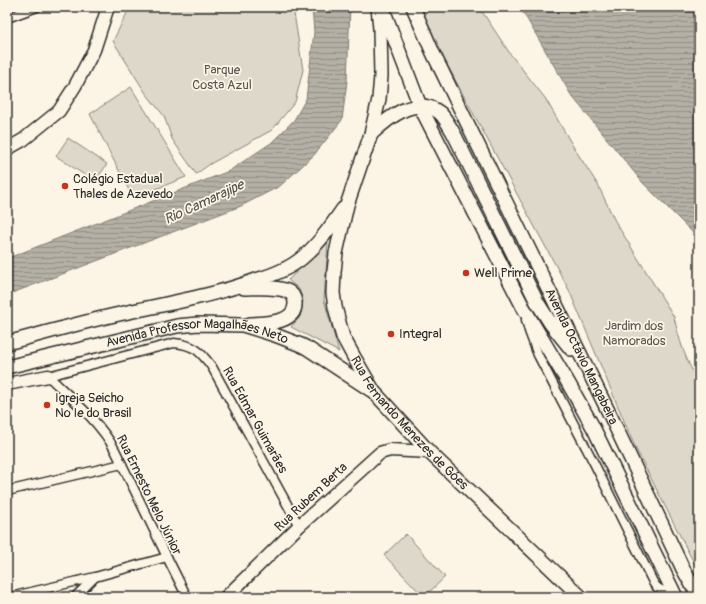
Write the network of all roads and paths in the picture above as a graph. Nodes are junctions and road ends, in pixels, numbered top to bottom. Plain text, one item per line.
1 (37, 7) edge
2 (108, 7) edge
3 (378, 7) edge
4 (382, 7) edge
5 (413, 7) edge
6 (7, 18) edge
7 (420, 106) junction
8 (371, 134) junction
9 (7, 149) edge
10 (347, 205) junction
11 (234, 288) junction
12 (243, 325) junction
13 (7, 343) edge
14 (174, 343) joint
15 (12, 365) edge
16 (586, 368) junction
17 (7, 372) edge
18 (48, 376) junction
19 (7, 384) edge
20 (374, 392) junction
21 (429, 452) junction
22 (122, 464) junction
23 (7, 491) edge
24 (299, 526) junction
25 (167, 557) junction
26 (95, 577) junction
27 (675, 595) edge
28 (10, 597) edge
29 (75, 597) edge
30 (187, 597) edge
31 (226, 597) edge
32 (581, 597) edge
33 (699, 597) edge

1 - 6 street
2 - 9 street
3 - 8 main road
4 - 7 main road, Avenida Octávio Mangabeira
5 - 16 main road, Avenida Octávio Mangabeira
7 - 8 main road
7 - 16 main road
7 - 27 main road, Avenida Octávio Mangabeira
8 - 10 main road
10 - 11 main road, Avenida Professor Magalhães Neto
10 - 20 main road, Rua Fernando Menezes de Góes
11 - 12 main road
11 - 13 main road, Avenida Professor Magalhães Neto
12 - 15 main road, Avenida Professor Magalhães Neto
12 - 20 main road, Avenida Professor Magalhães Neto
14 - 18 street, Avenida Professor Magalhães Neto
14 - 24 street, Rua Edmar Guimarães
15 - 17 main road
16 - 33 main road, Avenida Octávio Mangabeira
18 - 19 street, Avenida Professor Magalhães Neto
18 - 22 street, Rua Ernesto Melo Júnior
20 - 21 main road, Rua Fernando Menezes de Góes
21 - 24 street, Rua Rubem Berta
21 - 32 main road, Rua Fernando Menezes de Góes
22 - 23 street
22 - 25 street, Rua Ernesto Melo Júnior
24 - 31 street, Rua Rubem Berta
25 - 26 street
25 - 30 street, Rua Ernesto Melo Júnior
26 - 28 street
26 - 29 street

